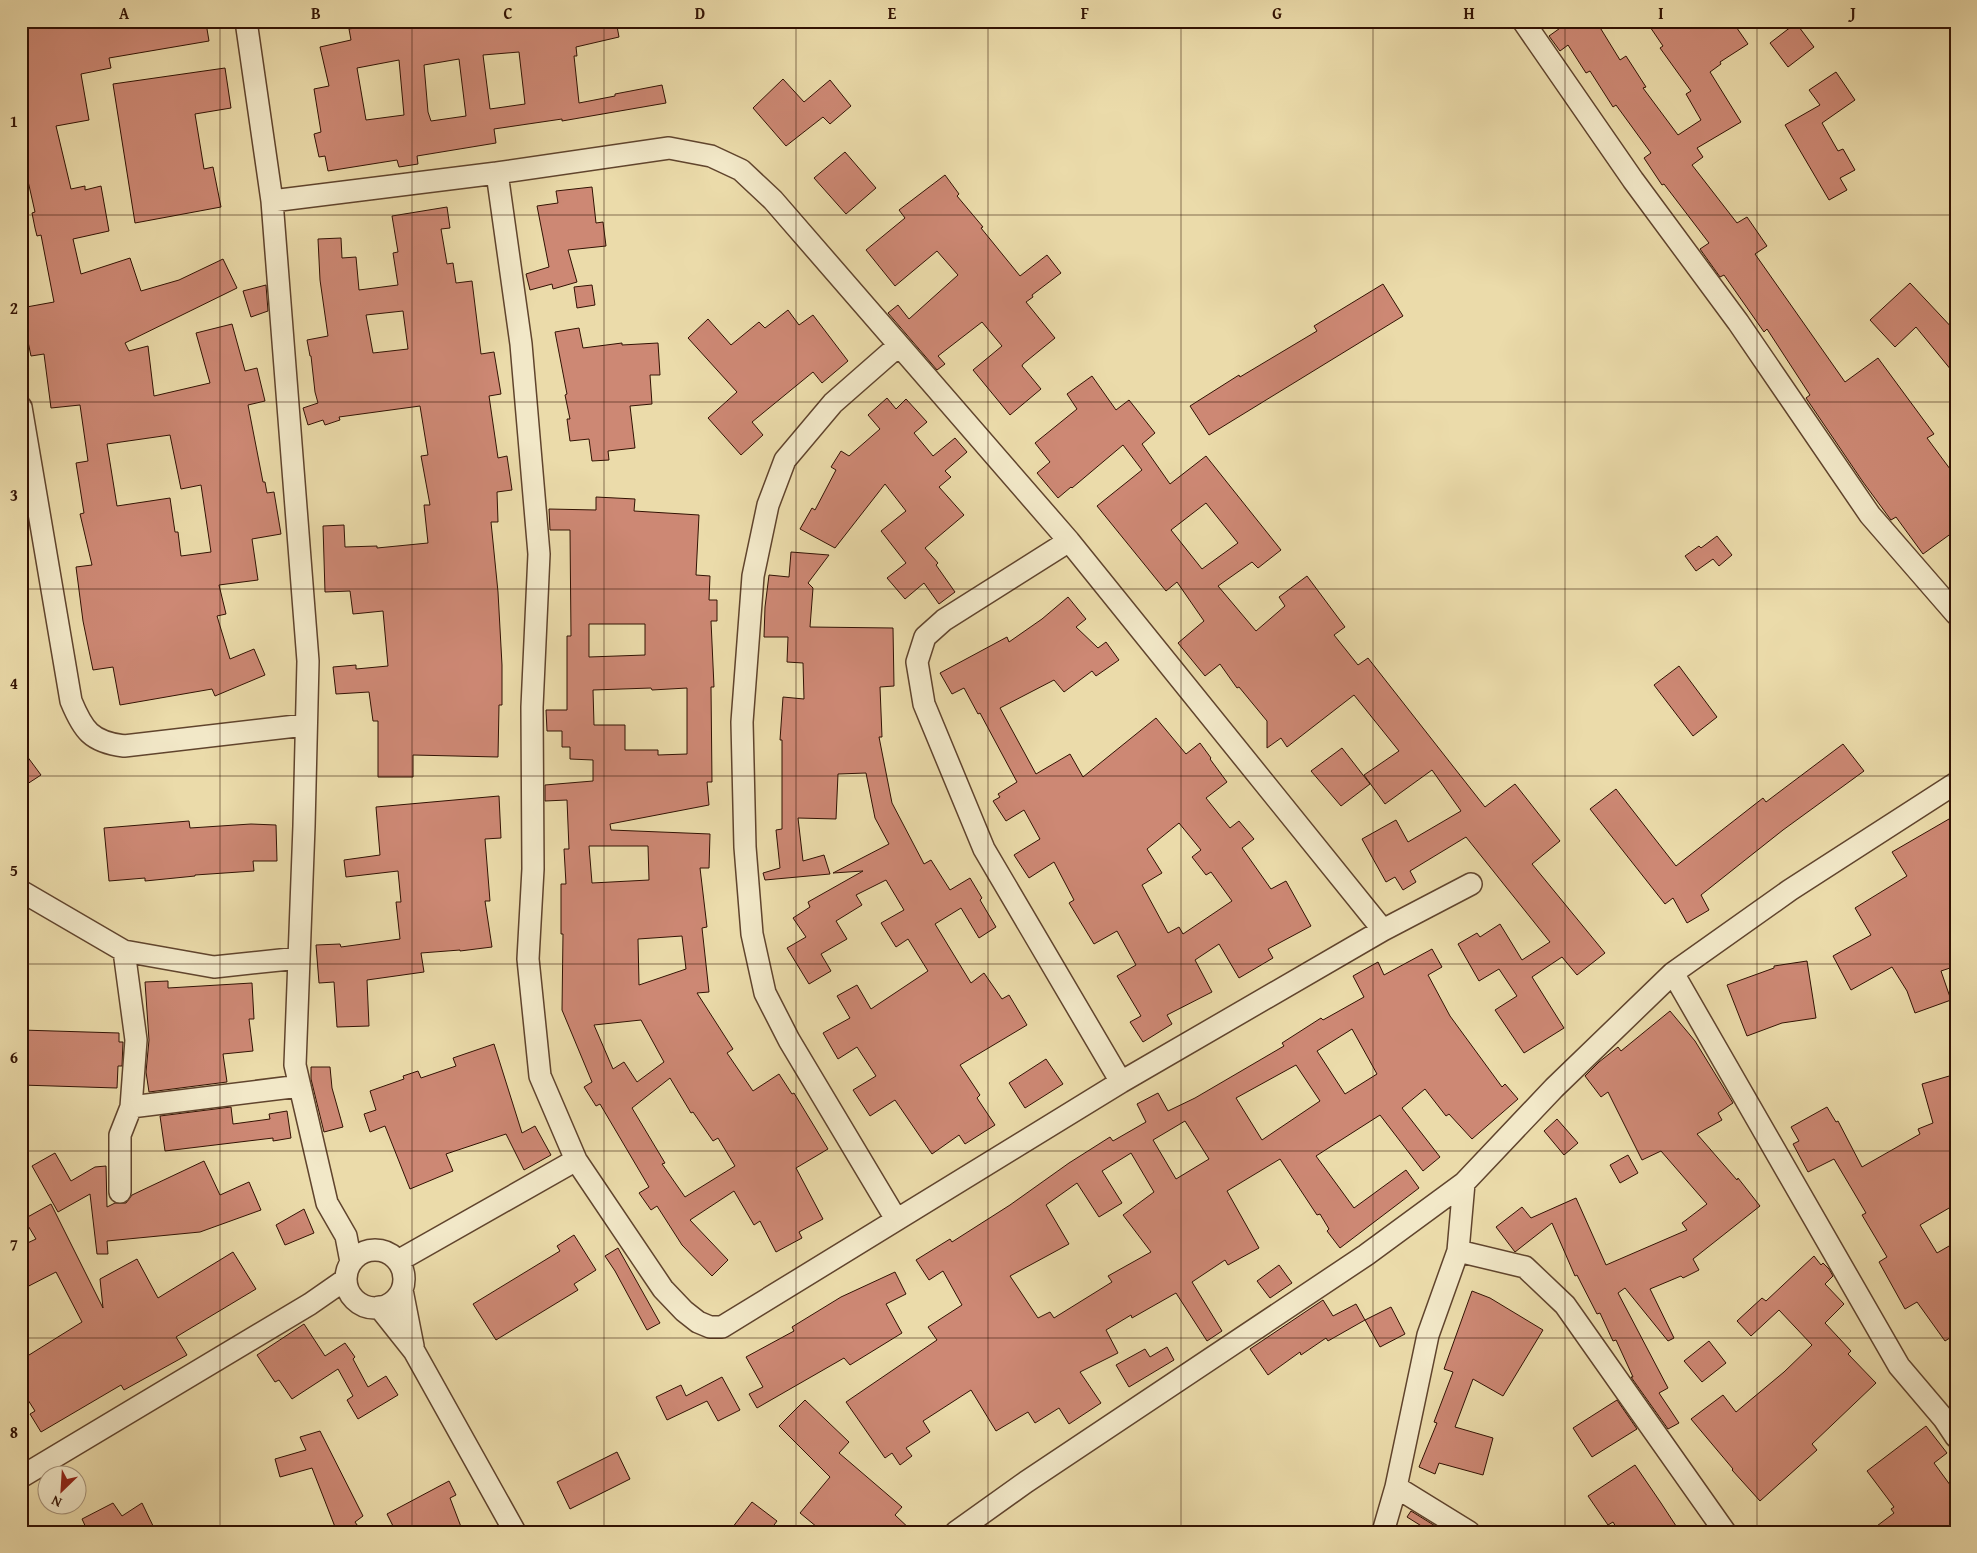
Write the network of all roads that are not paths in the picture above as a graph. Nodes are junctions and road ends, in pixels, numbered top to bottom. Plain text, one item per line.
1 (246, 21) edge
2 (1523, 21) edge
3 (497, 172) junction
4 (272, 201) junction
5 (898, 346) junction
6 (21, 407) edge
7 (27, 478) edge
8 (1069, 541) junction
9 (1956, 614) edge
10 (305, 725) junction
11 (1956, 783) edge
12 (1471, 884) dead end
13 (21, 891) edge
14 (1383, 930) junction
15 (124, 951) junction
16 (299, 958) junction
17 (1673, 973) junction
18 (1122, 1082) junction
19 (300, 1086) junction
20 (131, 1107) junction
21 (576, 1160) junction
22 (1464, 1183) junction
23 (120, 1192) dead end
24 (896, 1219) junction
25 (346, 1236) junction
26 (369, 1250) junction
27 (1458, 1251) junction
28 (398, 1261) junction
29 (349, 1270) junction
30 (402, 1290) junction
31 (356, 1300) junction
32 (310, 1304) junction
33 (379, 1307) junction
34 (414, 1351) junction
35 (1956, 1436) edge
36 (21, 1477) edge
37 (1396, 1486) junction
38 (515, 1532) edge
39 (956, 1532) edge
40 (1383, 1532) edge
41 (1469, 1532) edge
42 (1725, 1532) edge

1 - 4 street
2 - 9 street
3 - 4 street
3 - 5 street
3 - 21 street
4 - 10 street
5 - 8 street
5 - 24 street
6 - 7 street
7 - 10 street
8 - 14 street
8 - 18 street
10 - 16 street
11 - 17 street
12 - 14 street
13 - 15 street
14 - 18 street
15 - 16 street
15 - 20 street
16 - 19 street
17 - 22 street
17 - 35 street
18 - 24 street
19 - 20 street
19 - 25 street
20 - 23 street
21 - 24 street
21 - 28 street
22 - 27 street
22 - 39 street
25 - 26 street
25 - 29 street
26 - 28 street
26 - 29 street
27 - 37 street
27 - 42 street
28 - 30 street
29 - 31 street
29 - 32 street
30 - 33 street
30 - 34 street
31 - 32 street
31 - 33 street
32 - 36 street
33 - 34 street
34 - 38 street
37 - 40 street
37 - 41 street

